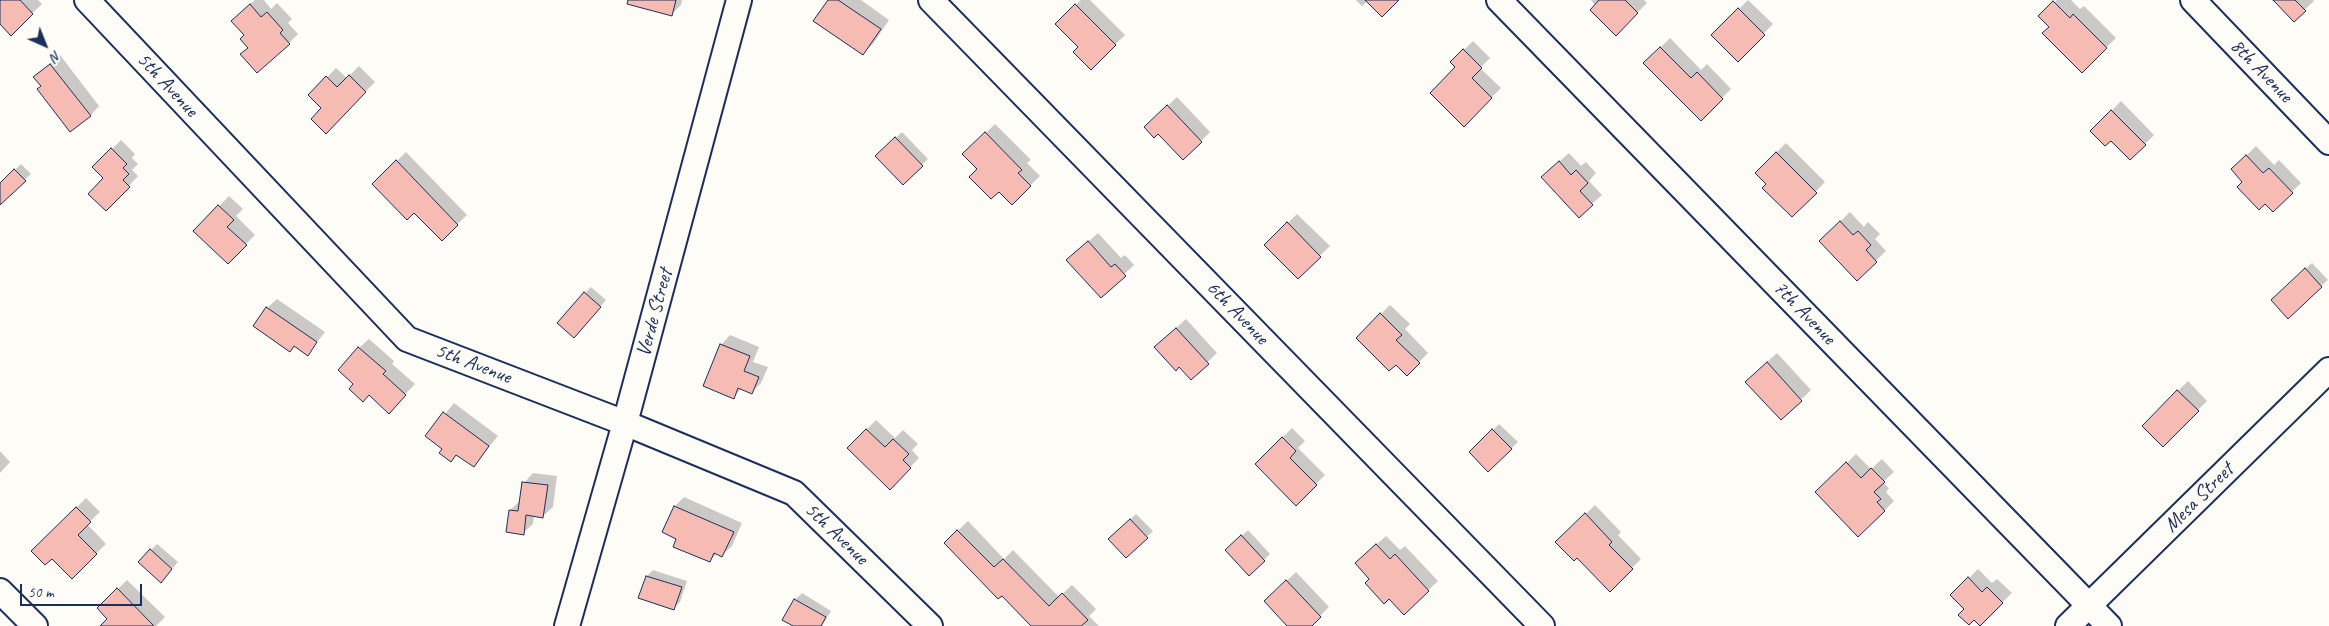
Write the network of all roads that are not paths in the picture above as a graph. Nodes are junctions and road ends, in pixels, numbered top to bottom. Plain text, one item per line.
1 (87, 0) edge
2 (740, 0) edge
3 (931, 0) edge
4 (1499, 0) edge
5 (2193, 0) edge
6 (2329, 142) edge
7 (2329, 370) edge
8 (625, 423) junction
9 (0, 591) edge
10 (2089, 606) junction
11 (35, 626) edge
12 (567, 626) edge
13 (930, 626) edge
14 (1542, 626) edge
15 (2068, 626) edge
16 (2109, 626) edge

1 - 8 street, 5th Avenue
2 - 8 street, Verde Street
3 - 14 street, 6th Avenue
4 - 10 street, 7th Avenue
5 - 6 street, 8th Avenue
7 - 10 street, Mesa Street
8 - 12 street, Verde Street
8 - 13 street, 5th Avenue
9 - 11 street
10 - 15 street, Mesa Street
10 - 16 street, 7th Avenue

